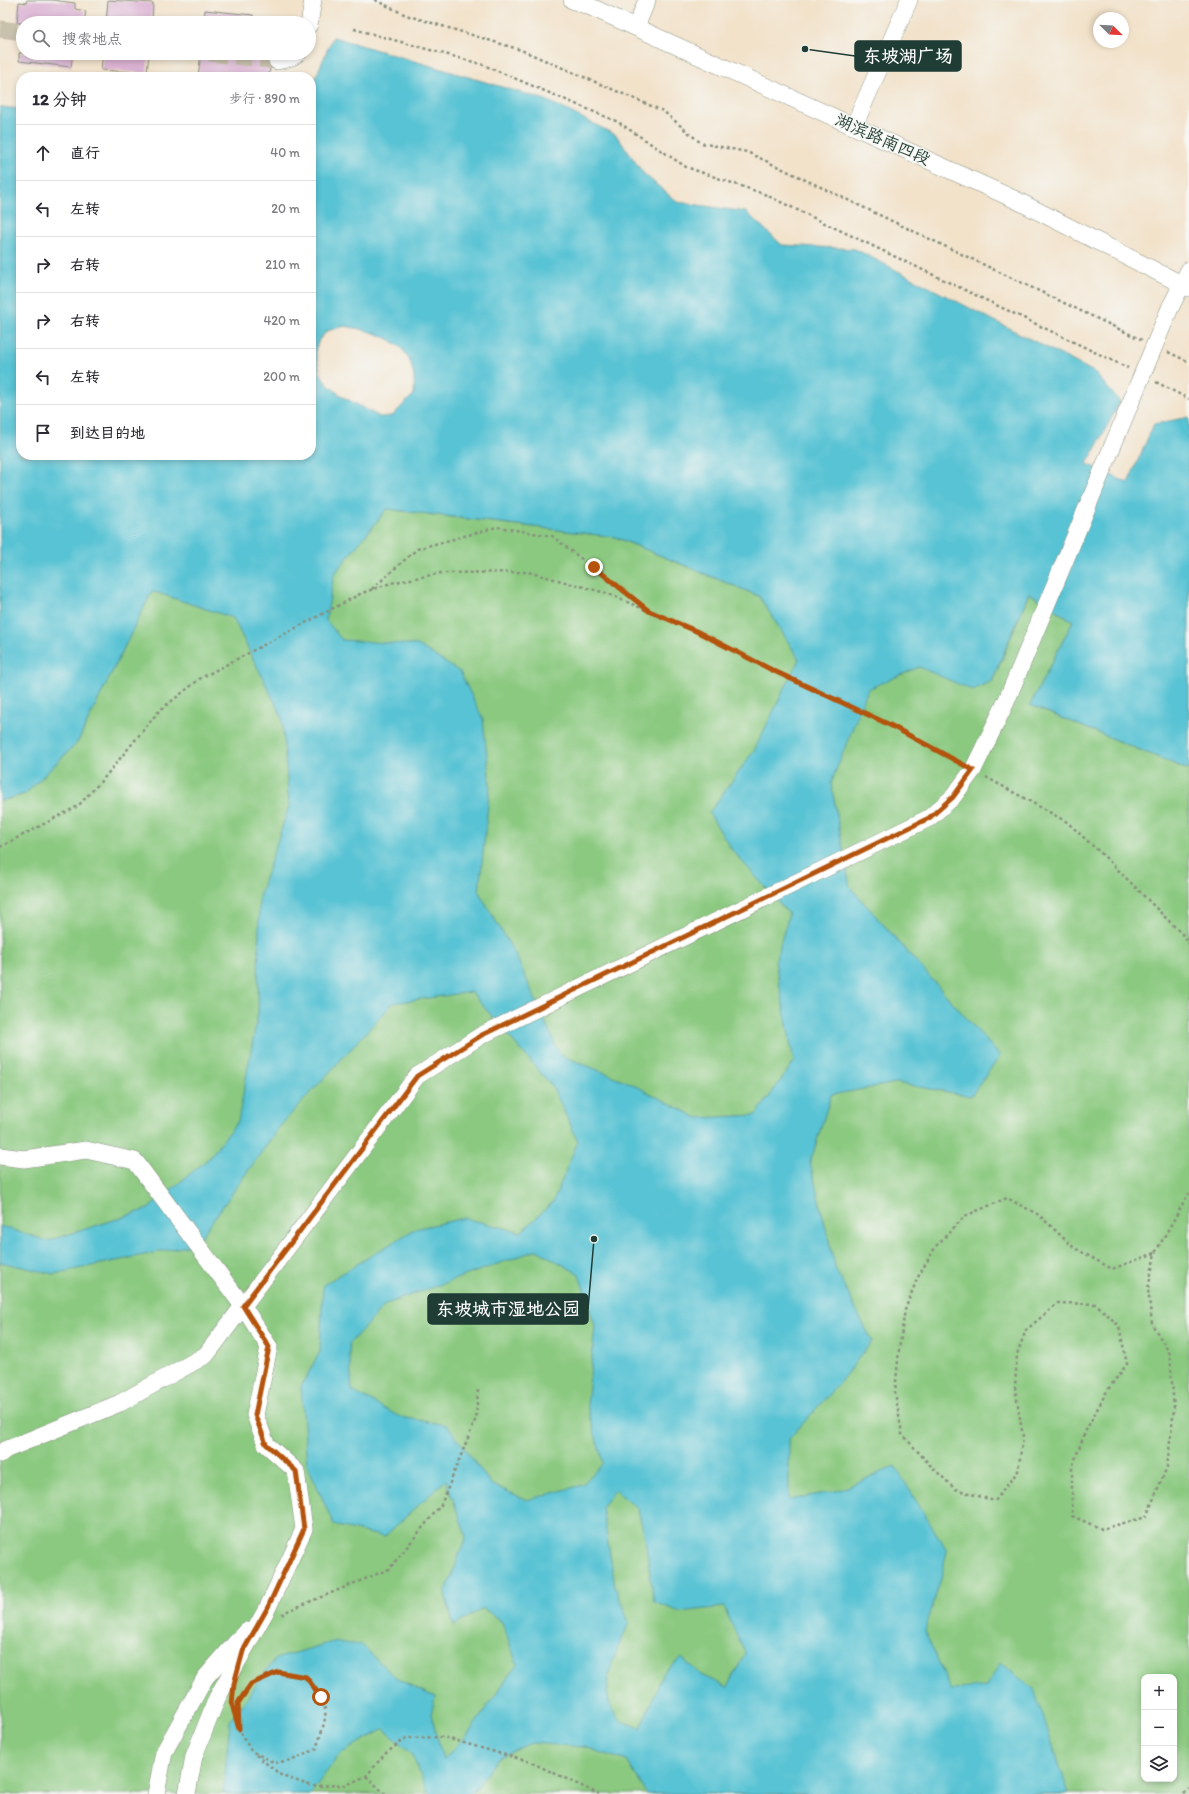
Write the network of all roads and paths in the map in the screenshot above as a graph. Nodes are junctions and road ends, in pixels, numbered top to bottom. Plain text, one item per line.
1 (313, 0) edge
2 (374, 0) edge
3 (572, 0) edge
4 (647, 0) edge
5 (909, 0) edge
6 (310, 16) edge
7 (636, 27) junction
8 (354, 29) dead end
9 (282, 60) edge
10 (277, 61) tunnel mouth
11 (854, 126) junction
12 (1187, 281) edge
13 (1146, 342) dead end
14 (1168, 352) dead end
15 (1189, 362) edge
16 (1132, 370) dead end
17 (1154, 381) dead end
18 (1189, 399) edge
19 (370, 590) junction
20 (649, 611) junction
21 (973, 770) junction
22 (0, 847) edge
23 (1189, 944) edge
24 (0, 1156) edge
25 (1189, 1193) edge
26 (1155, 1253) junction
27 (243, 1306) junction
28 (478, 1389) dead end
29 (0, 1454) edge
30 (274, 1612) junction
31 (233, 1697) dead end
32 (239, 1729) junction
33 (251, 1751) junction
34 (366, 1776) junction
35 (1189, 1789) edge
36 (156, 1794) edge
37 (188, 1794) edge
38 (385, 1794) edge
39 (599, 1794) edge
40 (1184, 1794) edge

1 - 6 street
2 - 13 path
3 - 7 street, 湖滨路南四段
4 - 7 street
5 - 11 street
7 - 11 street, 湖滨路南四段
8 - 16 path
9 - 10 street
11 - 12 street, 湖滨路南四段
12 - 21 street, bridge
14 - 15 path
17 - 18 path
19 - 20 path
19 - 20 path
19 - 22 path
20 - 21 path
21 - 23 path
21 - 27 street
24 - 27 street
25 - 26 path
26 - 26 path
27 - 29 street
27 - 30 street
28 - 30 path
30 - 36 street
30 - 37 street
31 - 32 path
32 - 33 path
32 - 33 path
33 - 34 path
34 - 38 path
34 - 39 path
35 - 40 path

